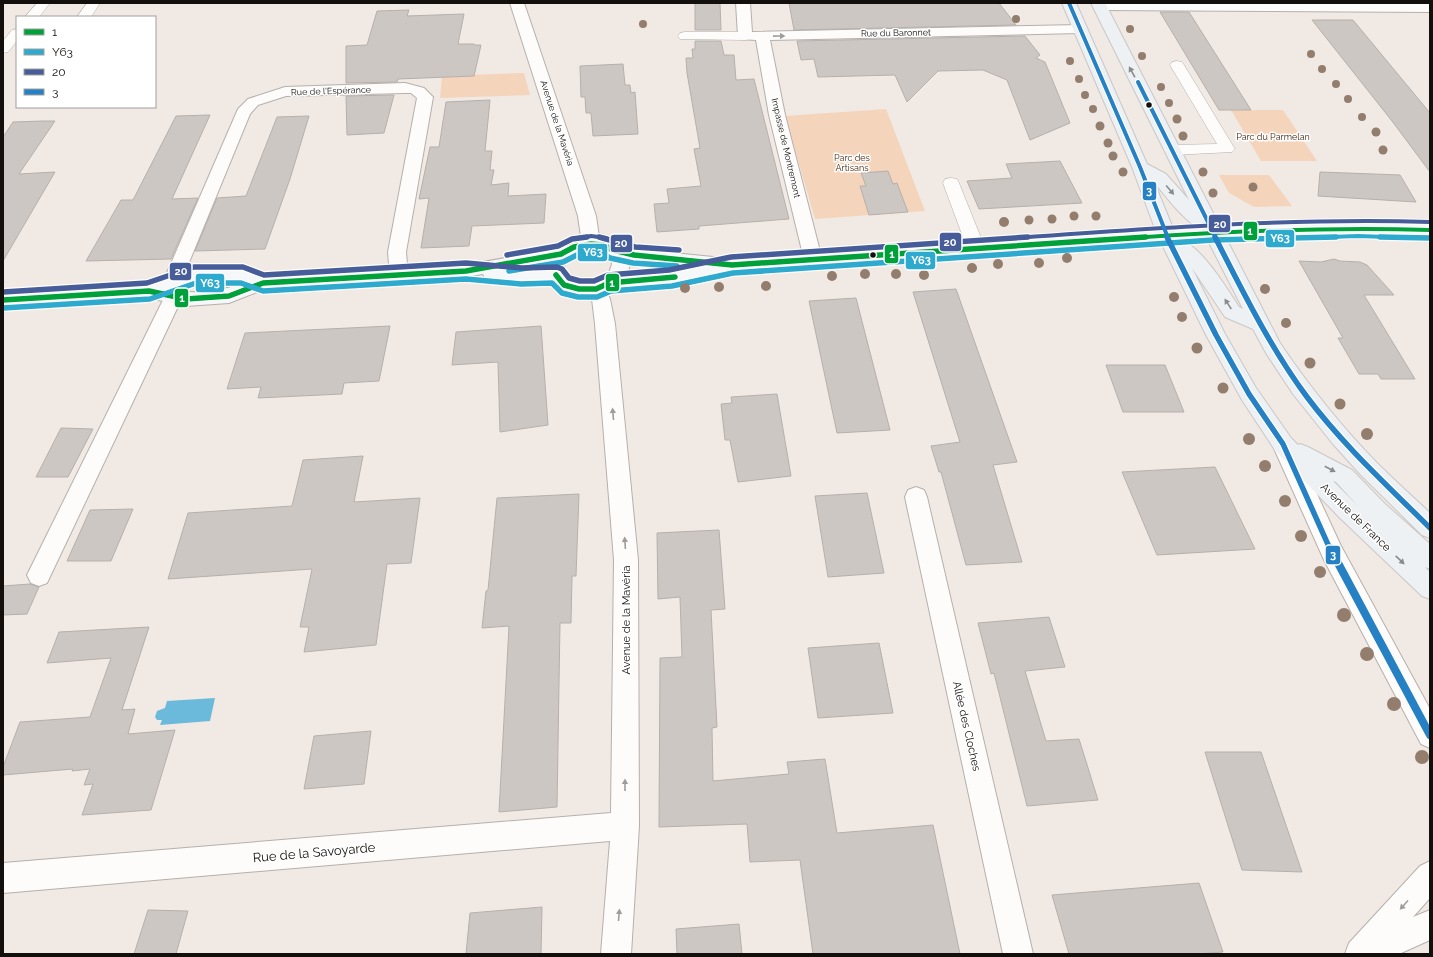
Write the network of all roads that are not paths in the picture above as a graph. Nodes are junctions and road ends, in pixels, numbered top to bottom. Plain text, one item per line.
1 (44, 3) edge
2 (94, 3) edge
3 (517, 3) edge
4 (743, 3) edge
5 (1069, 3) edge
6 (1099, 5) edge
7 (1430, 8) edge
8 (33, 16) edge
9 (85, 16) edge
10 (1080, 29) junction
11 (16, 35) edge
12 (685, 36) dead end
13 (745, 36) junction
14 (762, 36) junction
15 (3, 49) edge
16 (1177, 65) dead end
17 (1172, 150) junction
18 (1140, 167) junction
19 (951, 183) dead end
20 (1430, 230) edge
21 (1213, 232) junction
22 (1166, 234) junction
23 (591, 244) junction
24 (976, 248) junction
25 (613, 250) junction
26 (562, 254) junction
27 (813, 259) junction
28 (732, 265) junction
29 (466, 271) junction
30 (556, 275) junction
31 (400, 276) junction
32 (602, 286) junction
33 (173, 289) junction
34 (4, 301) edge
35 (1260, 324) junction
36 (1283, 444) junction
37 (916, 497) dead end
38 (1430, 528) edge
39 (1430, 559) edge
40 (40, 575) dead end
41 (1430, 588) edge
42 (1430, 736) edge
43 (625, 826) junction
44 (1430, 876) edge
45 (3, 878) edge
46 (1430, 925) edge
47 (616, 954) edge
48 (1018, 954) edge
49 (1360, 954) edge
50 (1363, 954) edge

1 - 8 lane
2 - 9 lane
3 - 23 street, Avenue de la Mavéria
4 - 13 street
5 - 10 main road, Avenue de France
6 - 7 street
17 -> 6 main road
14 -> 10 street, Rue du Baronnet
10 - 18 main road, Avenue de France
11 - 15 lane
12 - 13 lane
13 - 14 street, Rue du Baronnet
14 - 27 street, Impasse de Montremont
16 - 17 lane
17 - 21 main road
18 -> 21 main road
18 - 22 main road, Avenue de France
19 - 24 lane
20 - 21 main road
21 - 22 main road
21 - 35 main road
22 - 24 main road
35 -> 22 main road
22 - 36 main road, Avenue de France
23 - 25 main road
23 - 26 main road
24 - 27 main road
25 - 28 main road
25 - 32 main road
26 - 29 main road
26 - 30 main road
27 - 28 main road
28 - 32 main road
29 - 30 main road
29 - 31 main road
30 - 32 main road
31 - 33 main road
31 - 33 street, Rue de l'Espérance
43 -> 32 street, Avenue de la Mavéria
33 - 34 main road
33 - 40 street
35 - 38 main road
36 -> 39 main road
36 -> 41 main road, Avenue de France
36 - 42 street, Avenue de France
37 - 48 street, Allée des Cloches
43 - 45 street, Rue de la Savoyarde
47 -> 43 street, Avenue de la Mavéria
44 -> 49 street
46 - 50 street

